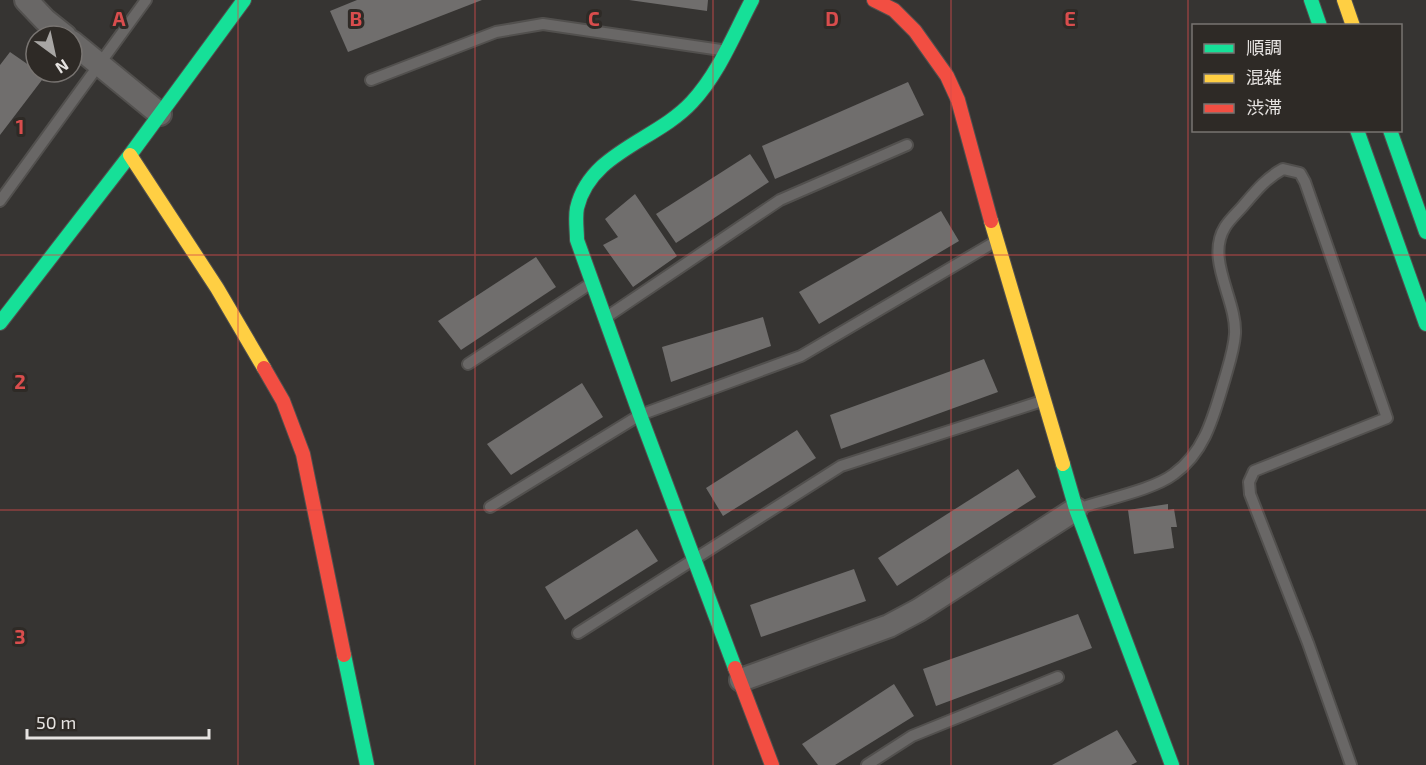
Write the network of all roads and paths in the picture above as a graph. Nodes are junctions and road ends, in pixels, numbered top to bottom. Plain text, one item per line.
1 (26, 0) edge
2 (146, 0) edge
3 (244, 0) edge
4 (752, 0) edge
5 (874, 0) edge
6 (1311, 0) edge
7 (1344, 0) edge
8 (50, 24) edge
9 (1319, 24) edge
10 (1352, 24) edge
11 (724, 50) junction
12 (84, 52) edge
13 (99, 64) junction
14 (371, 80) dead end
15 (160, 114) junction
16 (1358, 132) edge
17 (1391, 132) edge
18 (907, 145) dead end
19 (130, 155) junction
20 (0, 201) edge
21 (1426, 232) edge
22 (996, 241) junction
23 (592, 282) junction
24 (605, 318) junction
25 (0, 323) edge
26 (1426, 324) edge
27 (468, 364) dead end
28 (1045, 400) junction
29 (640, 415) junction
30 (490, 507) dead end
31 (1076, 509) junction
32 (695, 561) junction
33 (578, 633) dead end
34 (1058, 677) dead end
35 (741, 680) junction
36 (367, 765) edge
37 (772, 765) edge
38 (867, 765) edge
39 (1172, 765) edge
40 (1351, 765) edge

1 - 8 street
2 - 13 lane
3 - 15 main road
4 - 11 main road
5 - 22 main road
6 - 9 main road
7 - 10 main road
11 - 14 lane
11 - 23 main road
12 - 13 street
13 - 15 street
13 - 20 lane
15 - 19 main road
16 - 26 main road
17 - 21 main road
18 - 24 lane
19 - 25 main road
19 - 36 main road
22 - 28 main road
22 - 29 lane
23 - 24 main road
23 - 27 lane
24 - 29 main road
28 - 31 main road
28 - 32 lane
29 - 30 lane
29 - 32 main road
31 - 35 street
31 - 39 main road
31 - 40 lane
32 - 33 lane
32 - 35 main road
34 - 38 lane
35 - 37 main road

